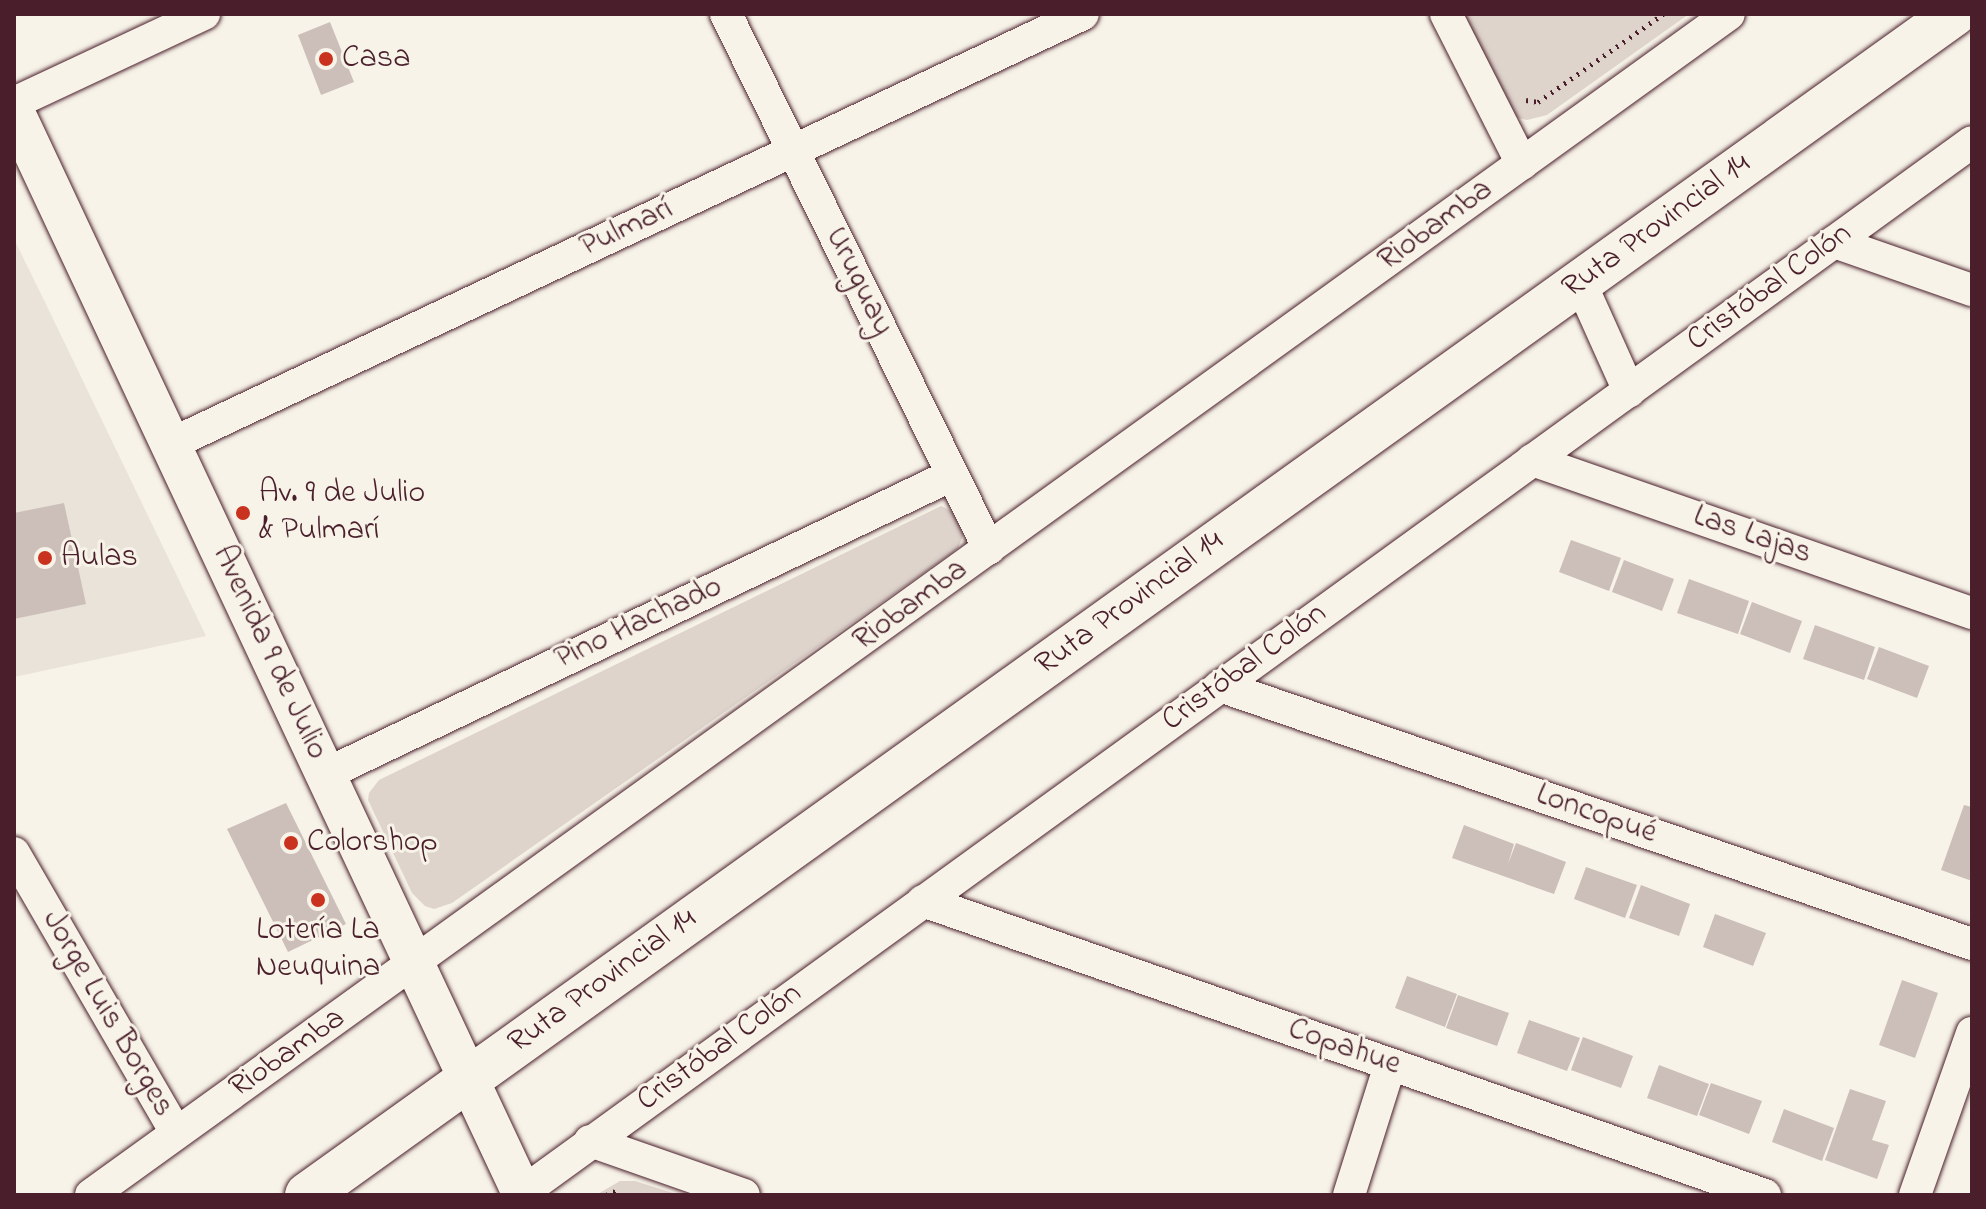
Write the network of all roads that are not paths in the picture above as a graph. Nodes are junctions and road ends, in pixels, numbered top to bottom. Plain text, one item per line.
1 (204, 14) edge
2 (726, 14) edge
3 (1083, 14) edge
4 (1446, 14) edge
5 (1729, 14) edge
6 (1954, 14) edge
7 (14, 103) edge
8 (14, 111) edge
9 (1972, 142) edge
10 (793, 151) junction
11 (1522, 164) junction
12 (1834, 242) junction
13 (1580, 282) junction
14 (1972, 290) edge
15 (1629, 391) junction
16 (171, 444) junction
17 (1532, 460) junction
18 (952, 475) junction
19 (989, 549) junction
20 (1972, 613) edge
21 (1220, 686) junction
22 (326, 774) junction
23 (14, 853) edge
24 (923, 901) junction
25 (1972, 944) edge
26 (415, 964) junction
27 (1972, 1033) edge
28 (1390, 1065) junction
29 (469, 1078) junction
30 (176, 1133) junction
31 (590, 1141) junction
32 (521, 1194) edge
33 (91, 1195) edge
34 (307, 1195) edge
35 (744, 1195) edge
36 (1349, 1195) edge
37 (1765, 1195) edge
38 (1915, 1195) edge

1 - 7 street
2 - 10 street, Uruguay
3 - 10 street, Pulmarí
4 - 11 street
5 - 11 street, Riobamba
6 - 13 main road, Ruta Provincial 14
8 - 16 street, Avenida 9 de Julio
9 - 12 street, Cristóbal Colón
10 - 16 street, Pulmarí
10 - 18 street, Uruguay
11 - 19 street, Riobamba
12 - 14 street
12 - 15 street, Cristóbal Colón
13 - 15 street
13 - 29 main road, Ruta Provincial 14
15 - 17 street, Cristóbal Colón
16 - 22 street, Avenida 9 de Julio
17 - 20 street, Las Lajas
17 - 21 street, Cristóbal Colón
18 - 19 street, Uruguay
18 - 22 street, Pino Hachado
19 - 26 street, Riobamba
21 - 24 street, Cristóbal Colón
21 - 25 street, Loncopué
22 - 26 street, Avenida 9 de Julio
23 - 30 street, Jorge Luis Borges
24 - 28 street, Copahue
24 - 31 street, Cristóbal Colón
26 - 29 street, Avenida 9 de Julio
26 - 30 street, Riobamba
27 - 38 street
28 - 36 street
28 - 37 street, Copahue
29 - 32 street, Avenida 9 de Julio
29 - 34 main road, Ruta Provincial 14
30 - 33 street, Riobamba
31 - 32 street, Cristóbal Colón
31 - 35 street

